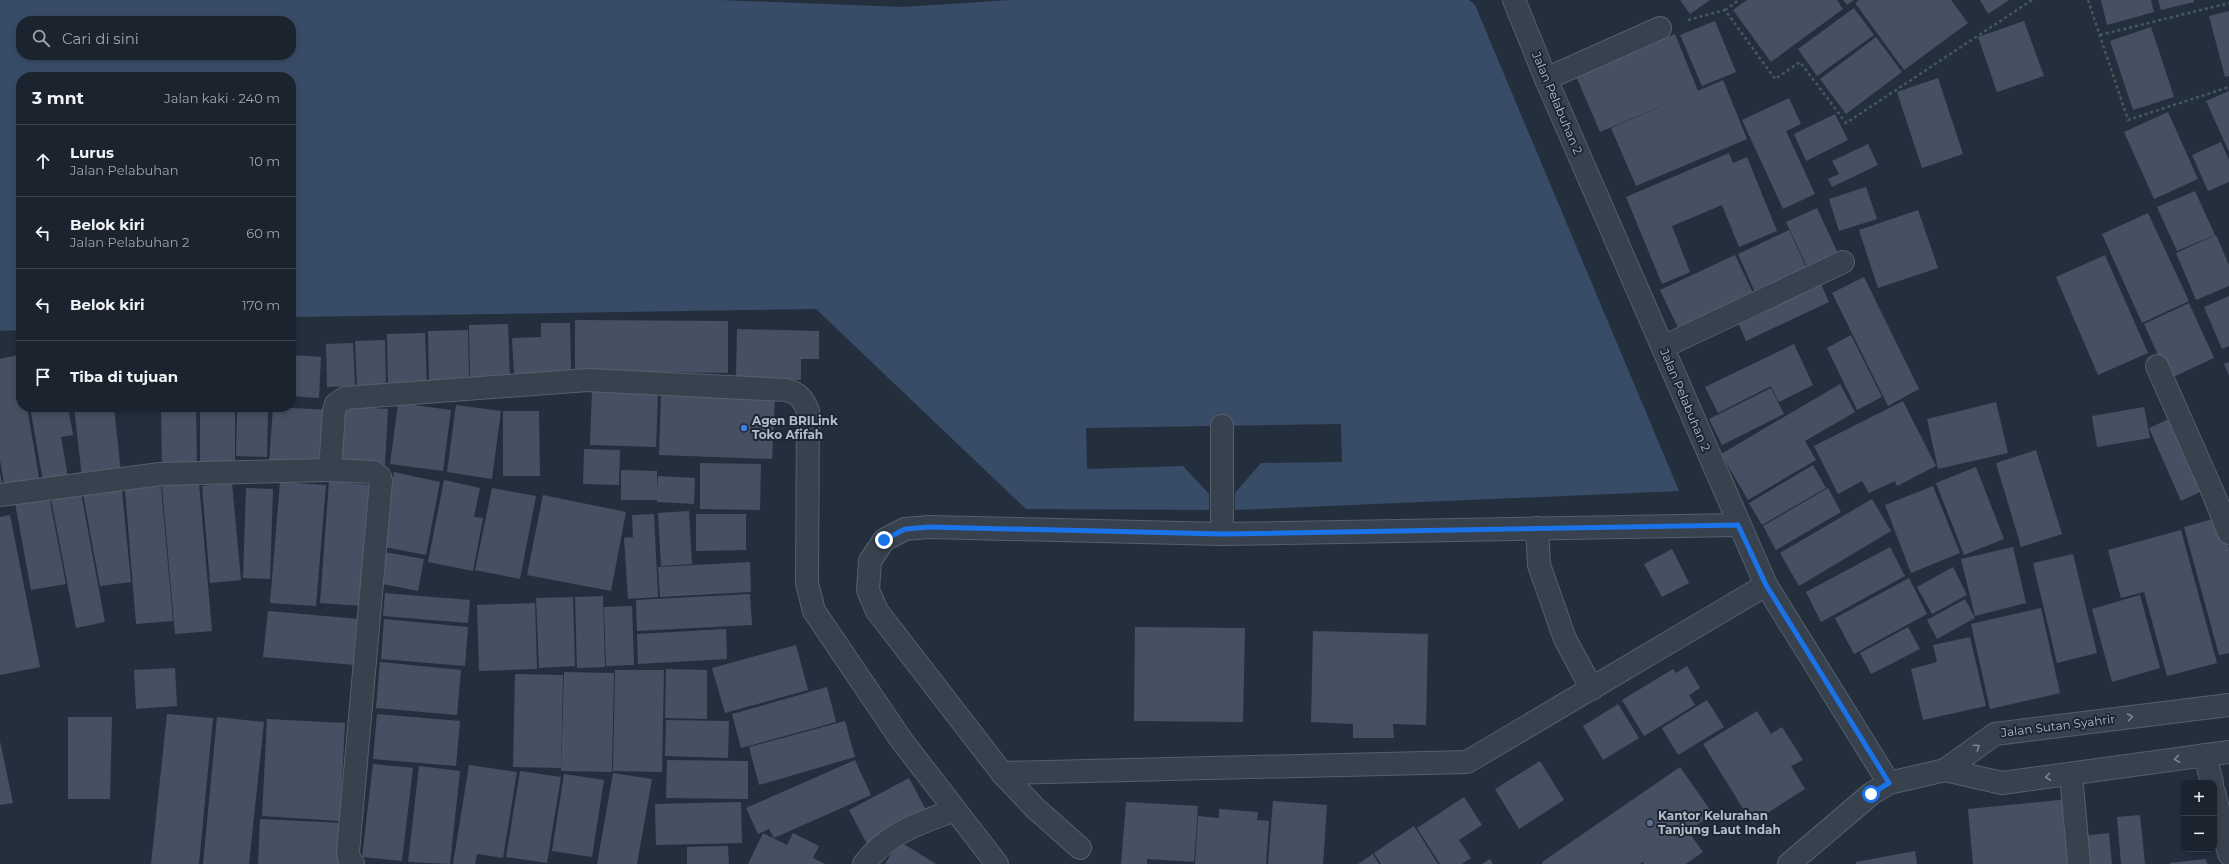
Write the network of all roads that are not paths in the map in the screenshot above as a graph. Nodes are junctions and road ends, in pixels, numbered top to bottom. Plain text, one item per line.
1 (1514, 0) edge
2 (1660, 28) road end
3 (1546, 79) junction
4 (1843, 262) dead end
5 (1663, 347) junction
6 (2157, 366) dead end
7 (1222, 426) dead end
8 (330, 470) junction
9 (0, 495) edge
10 (1738, 525) junction
11 (1538, 528) junction
12 (1222, 534) junction
13 (2229, 534) edge
14 (1766, 585) junction
15 (1592, 689) junction
16 (2229, 705) edge
17 (2229, 752) edge
18 (2205, 755) junction
19 (1945, 770) junction
20 (1002, 773) junction
21 (2071, 774) junction
22 (2211, 780) edge
23 (1889, 783) junction
24 (2217, 804) edge
25 (955, 810) junction
26 (1080, 848) dead end
27 (2229, 854) edge
28 (352, 864) edge
29 (864, 864) edge
30 (997, 864) edge
31 (1789, 864) edge
32 (2079, 864) edge

1 - 3 street, Jalan Pelabuhan 2
2 - 3 street
3 - 5 street, Jalan Pelabuhan 2
4 - 5 street
5 - 10 street, Jalan Pelabuhan 2
6 - 13 street
7 - 12 street
8 - 9 street
8 - 25 street
8 - 28 street
10 - 11 street
10 - 14 street, Jalan Pelabuhan 2
11 - 12 street
11 - 15 street
12 - 20 street
14 - 15 street
14 - 23 street, Jalan Pelabuhan 2
15 - 20 street
19 -> 16 street, Jalan Sutan Syahrir
17 - 18 street
18 -> 21 street
18 - 22 street
21 -> 19 street
19 - 23 street
20 - 26 street
21 - 32 street
23 - 31 street
24 - 27 street
25 - 29 street
25 - 30 street

